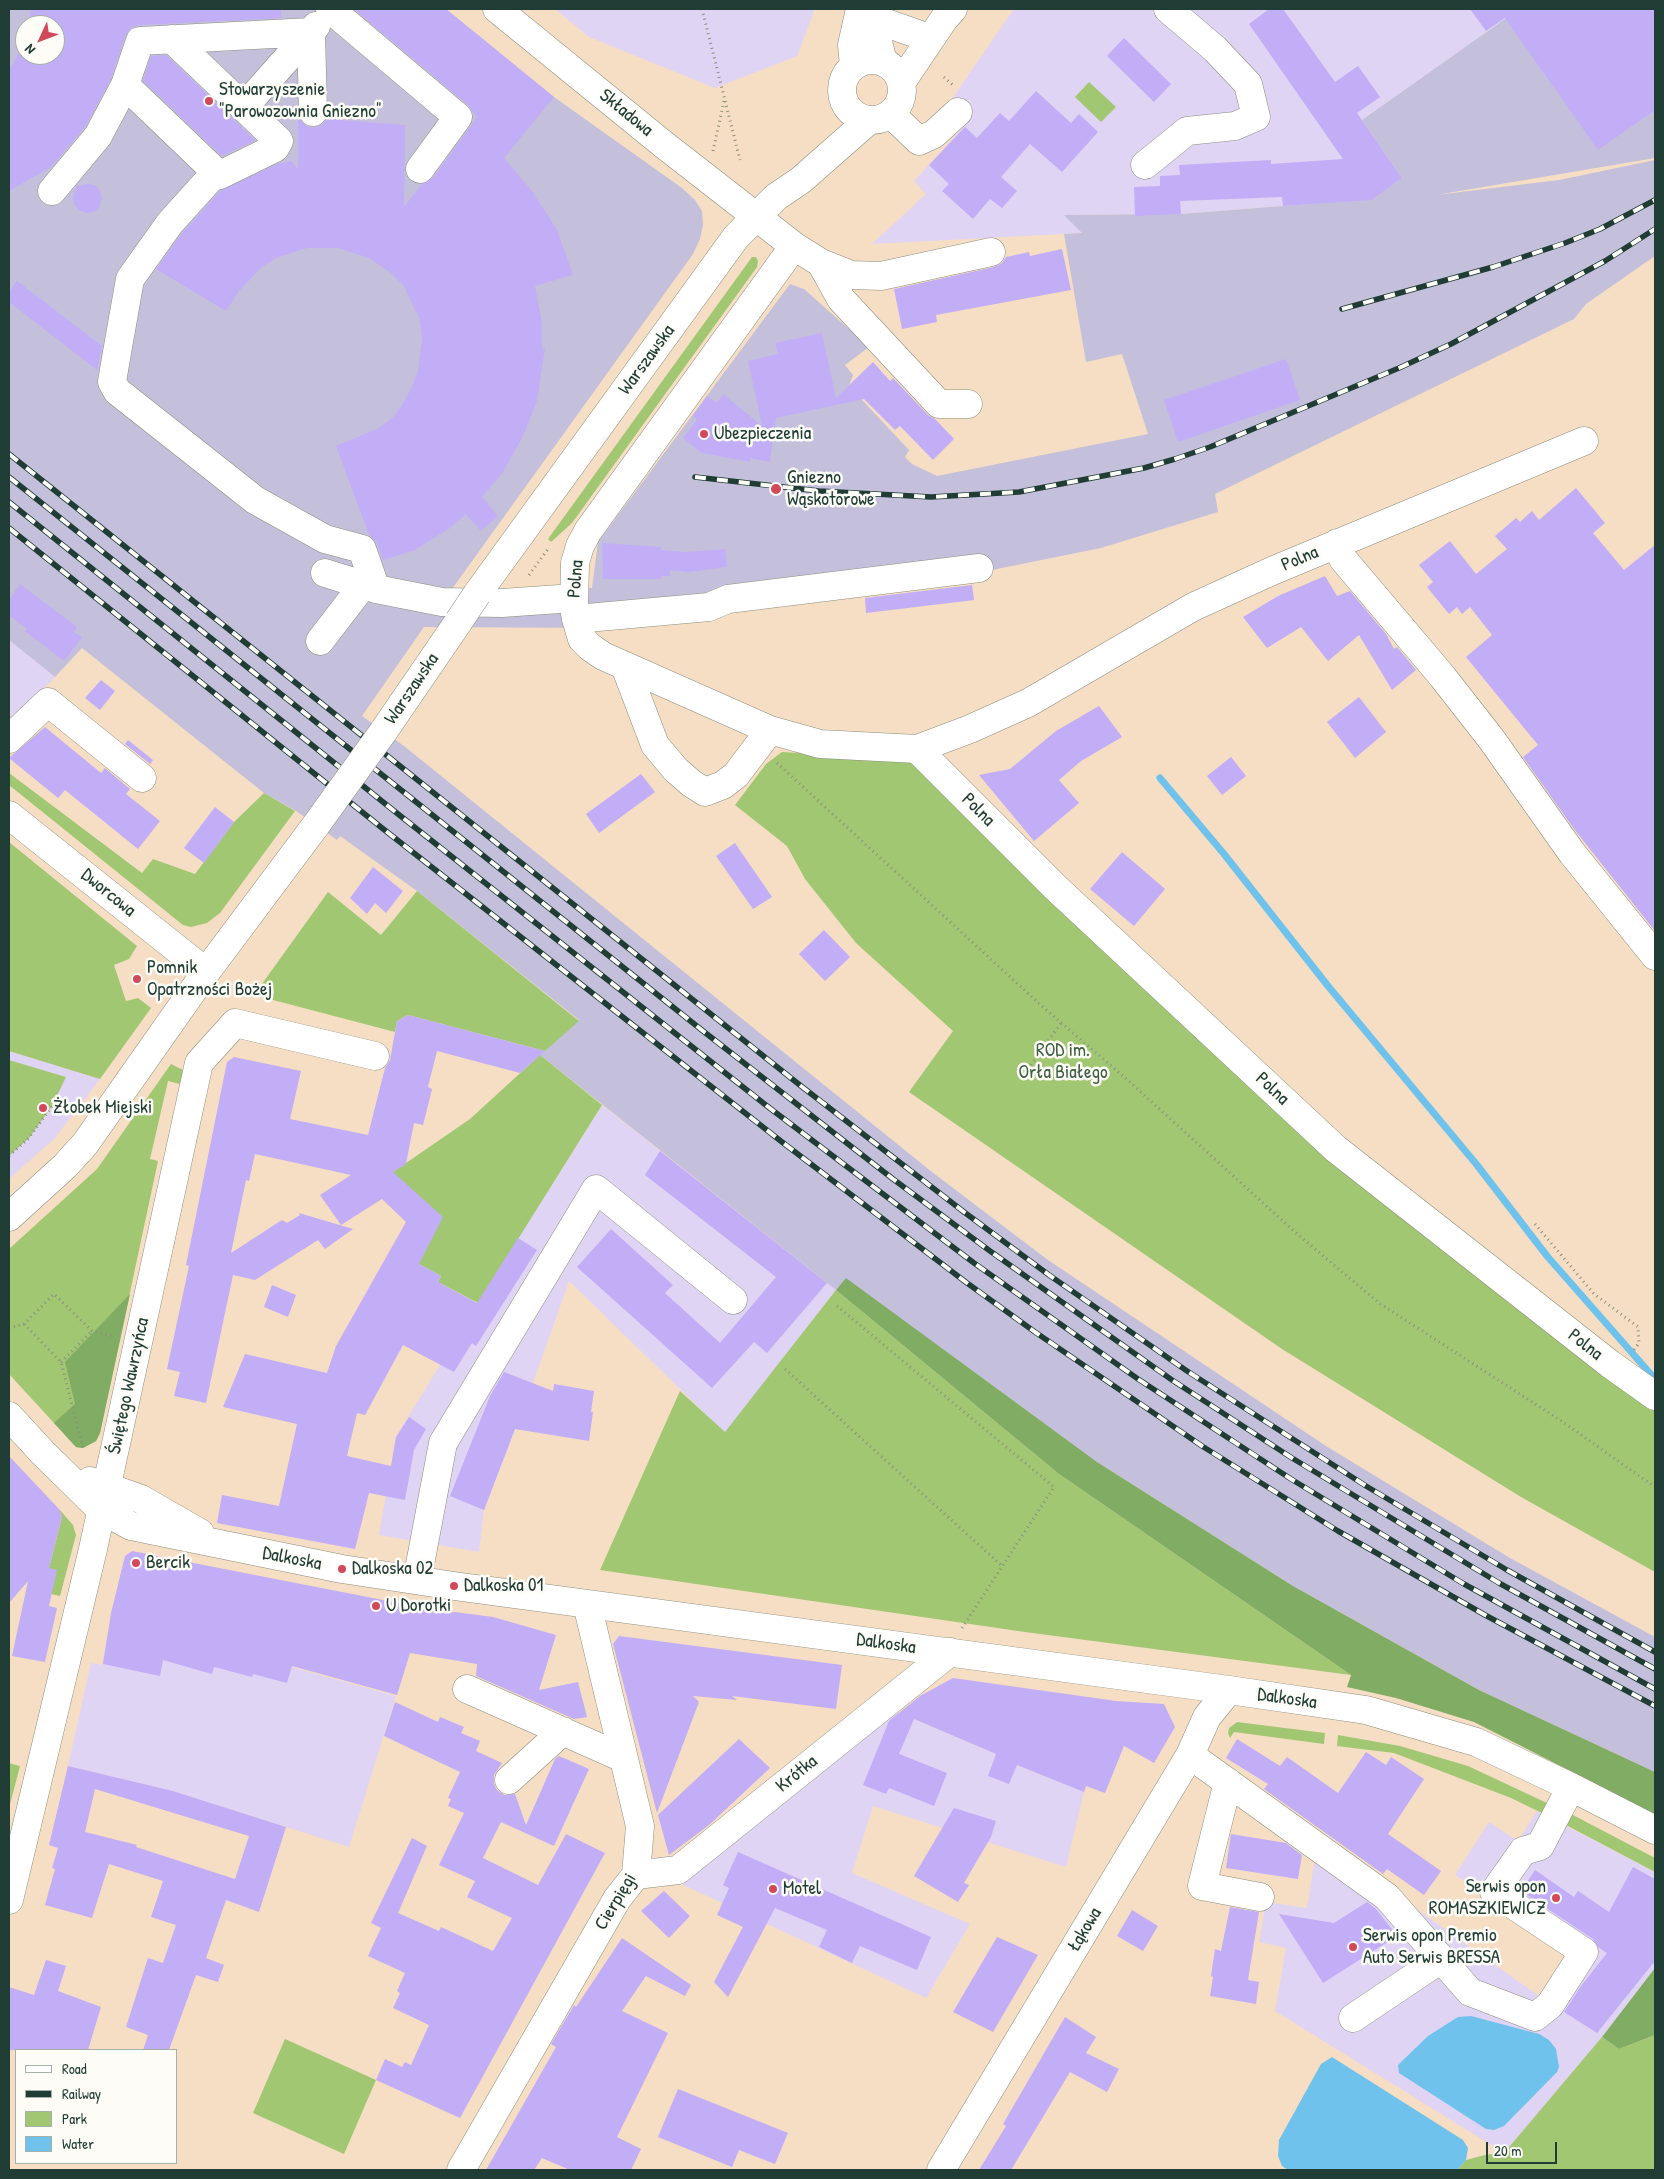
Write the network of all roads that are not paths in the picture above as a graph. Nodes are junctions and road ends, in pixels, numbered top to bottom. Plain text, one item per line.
1 (330, 9) edge
2 (497, 9) edge
3 (1168, 9) edge
4 (868, 12) edge
5 (948, 14) edge
6 (311, 32) junction
7 (920, 35) junction
8 (172, 39) junction
9 (883, 62) junction
10 (854, 65) junction
11 (902, 83) junction
12 (125, 85) junction
13 (958, 101) road end
14 (845, 106) junction
15 (244, 107) junction
16 (313, 112) dead end
17 (879, 118) junction
18 (817, 164) junction
19 (1145, 165) dead end
20 (420, 169) dead end
21 (216, 172) junction
22 (52, 191) dead end
23 (757, 215) junction
24 (794, 246) junction
25 (991, 252) dead end
26 (820, 263) junction
27 (968, 404) dead end
28 (1584, 441) dead end
29 (1337, 544) junction
30 (979, 568) dead end
31 (325, 573) dead end
32 (369, 587) junction
33 (575, 609) junction
34 (320, 641) dead end
35 (625, 666) junction
36 (9, 739) edge
37 (768, 744) junction
38 (917, 749) junction
39 (142, 778) dead end
40 (9, 815) edge
41 (1655, 956) edge
42 (206, 972) junction
43 (375, 1056) dead end
44 (9, 1217) edge
45 (733, 1300) dead end
46 (1655, 1396) edge
47 (9, 1416) edge
48 (104, 1497) junction
49 (417, 1580) junction
50 (587, 1604) junction
51 (954, 1642) junction
52 (468, 1689) dead end
53 (1229, 1690) junction
54 (563, 1731) junction
55 (1190, 1755) junction
56 (624, 1758) junction
57 (509, 1780) dead end
58 (1228, 1782) junction
59 (1571, 1787) junction
60 (1655, 1830) edge
61 (636, 1875) junction
62 (1260, 1897) dead end
63 (9, 1900) edge
64 (1441, 1958) junction
65 (1353, 2018) dead end
66 (461, 2170) edge
67 (940, 2170) edge

1 - 6 street
1 - 20 street
2 - 23 street, Składowa
3 - 19 street
4 - 7 street
4 - 9 street
4 - 10 street
5 - 7 street
5 - 11 street
6 - 8 street
6 - 15 street
6 - 16 street
7 - 9 street
8 - 12 street
8 - 15 street
9 - 10 street
9 - 11 street
10 - 14 street
11 - 17 street
12 - 21 street
12 - 22 street
13 - 17 street
14 - 17 street
14 - 18 street, Warszawska
15 - 21 street
17 - 18 street, Warszawska
18 - 23 street, Warszawska
21 - 32 street
23 - 24 street
23 - 42 street, Warszawska, bridge
24 - 26 street
24 - 33 street, Polna
25 - 26 street
26 - 27 street
28 - 29 street, Polna
29 - 38 street, Polna
29 - 41 street
30 - 33 street
31 - 32 street
32 - 33 street
32 - 34 street
33 - 35 street, Polna
35 - 37 street, Polna
35 - 37 street
36 - 39 street
37 - 38 street, Polna
38 - 46 street, Polna
40 - 42 street, Dworcowa
42 - 44 street, Warszawska
43 - 48 street, Świętego Wawrzyńca
45 - 49 street
47 - 48 street, Dalkoska
48 - 49 street, Dalkoska
48 - 63 street, Świętego Wawrzyńca
49 - 50 street, Dalkoska
50 - 51 street, Dalkoska
50 - 56 street, Cierpięgi
51 - 53 street, Dalkoska
51 - 61 street, Krótka
52 - 54 street
53 - 55 street, Łąkowa
53 - 59 street, Dalkoska
54 - 56 street
54 - 57 street
55 - 58 street
55 - 67 street, Łąkowa
56 - 61 street, Cierpięgi
58 - 62 street
58 - 64 street
59 - 60 street, Dalkoska
59 - 64 street
61 - 66 street, Cierpięgi
64 - 65 street

